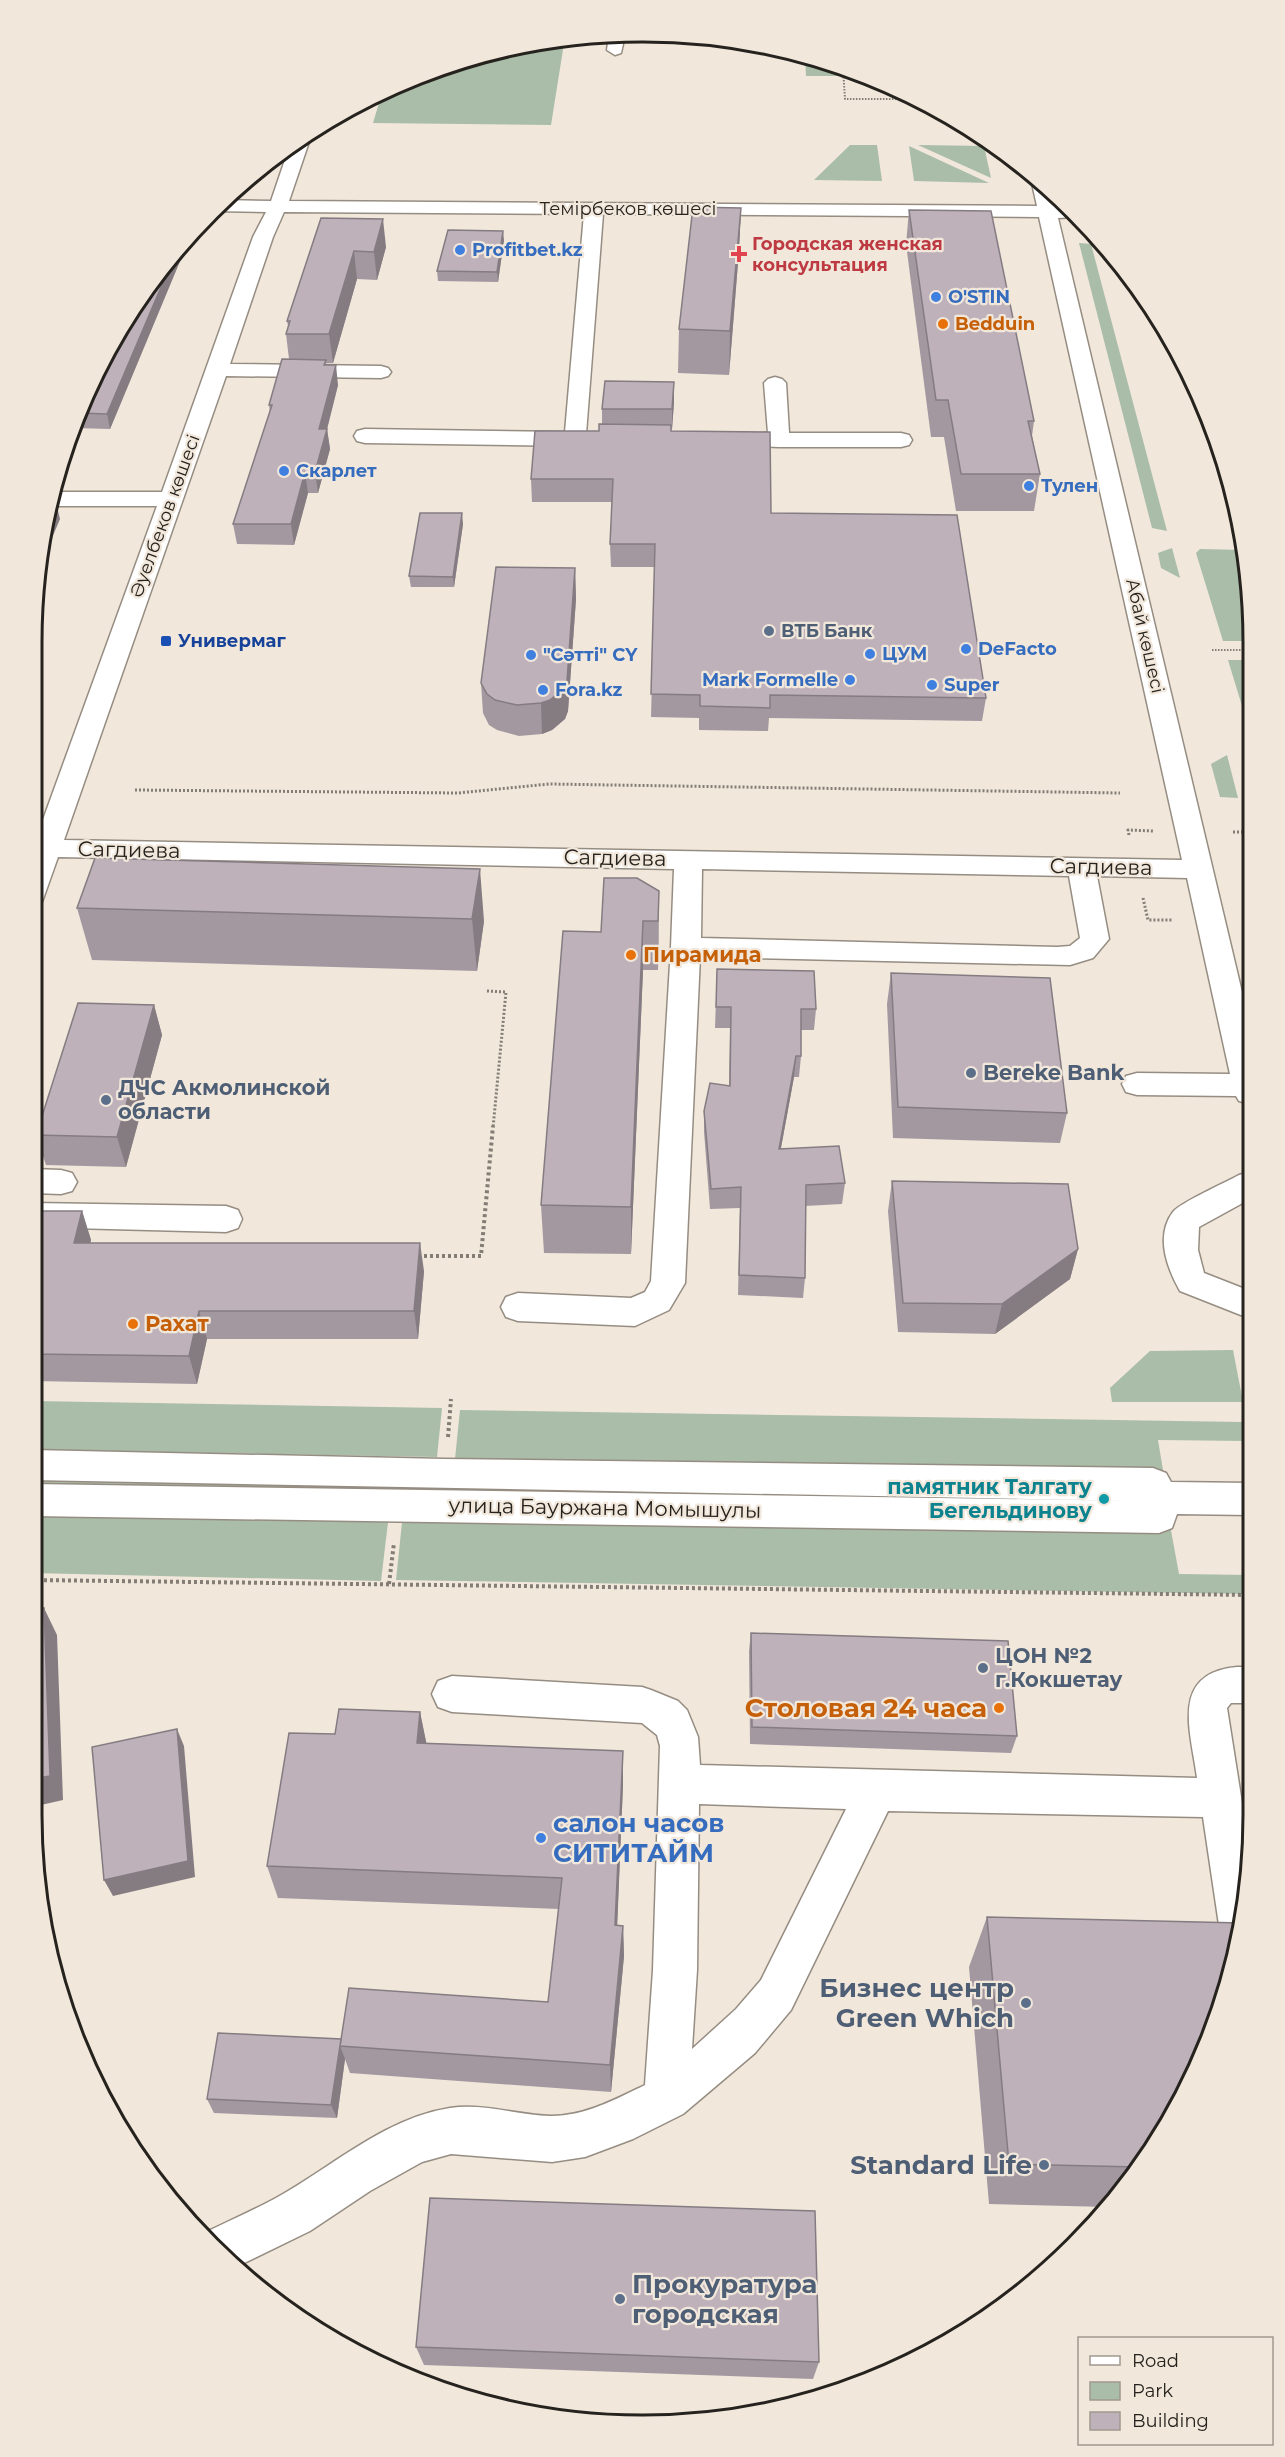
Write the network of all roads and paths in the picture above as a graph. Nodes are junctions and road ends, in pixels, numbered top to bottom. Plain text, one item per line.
1 (844, 77) edge
2 (897, 99) edge
3 (298, 151) edge
4 (1044, 196) edge
5 (231, 206) edge
6 (278, 206) junction
7 (594, 209) junction
8 (1047, 212) junction
9 (1061, 212) edge
10 (218, 370) junction
11 (381, 372) dead end
12 (775, 384) dead end
13 (365, 436) dead end
14 (575, 439) junction
15 (597, 439) edge
16 (699, 439) edge
17 (779, 440) junction
18 (901, 440) dead end
19 (59, 499) edge
20 (171, 499) junction
21 (1212, 650) dead end
22 (1243, 650) edge
23 (135, 789) dead end
24 (1120, 793) dead end
25 (1233, 832) dead end
26 (1243, 832) edge
27 (42, 843) edge
28 (42, 848) edge
29 (688, 860) junction
30 (1081, 866) junction
31 (1198, 869) junction
32 (686, 947) junction
33 (487, 991) dead end
34 (1243, 1063) edge
35 (1137, 1084) dead end
36 (1243, 1089) edge
37 (1243, 1188) edge
38 (42, 1215) edge
39 (226, 1220) dead end
40 (413, 1256) edge
41 (1243, 1303) edge
42 (518, 1307) dead end
43 (42, 1466) edge
44 (316, 1488) junction
45 (1243, 1499) edge
46 (42, 1500) edge
47 (42, 1580) edge
48 (1243, 1595) edge
49 (1243, 1684) edge
50 (452, 1694) dead end
51 (679, 1784) junction
52 (876, 1791) junction
53 (1220, 1798) junction
54 (1236, 1902) edge
55 (667, 2098) junction
56 (226, 2247) edge

1 - 2 path
3 - 6 street, Әуелбеков көшесі
4 - 8 street, Абай көшесі
5 - 6 street, Темірбеков көшесі
6 - 7 street, Темірбеков көшесі
6 - 10 street, Әуелбеков көшесі
7 - 8 street, Темірбеков көшесі
7 - 14 street
8 - 9 street, Темірбеков көшесі
8 - 31 street, Абай көшесі
10 - 11 street
10 - 20 street, Әуелбеков көшесі
12 - 17 street
13 - 14 street
14 - 15 street
16 - 17 street
17 - 18 street
19 - 20 street
20 - 27 street, Әуелбеков көшесі
21 - 22 path
23 - 24 path
25 - 26 path
28 - 29 street, Сагдиева
29 - 30 street, Сагдиева
29 - 32 street
30 - 31 street, Сагдиева
30 - 32 street
31 - 34 street, Абай көшесі
32 - 42 street
33 - 40 path
35 - 36 street
37 - 41 street
38 - 39 street
43 - 44 street, улица Бауржана Момышулы
44 - 45 street, улица Бауржана Момышулы
44 - 46 street, улица Бауржана Момышулы
47 - 48 path
49 - 53 street
50 - 51 street
51 - 52 street
51 - 55 street
52 - 53 street
52 - 55 street
53 - 54 street
55 - 56 street

